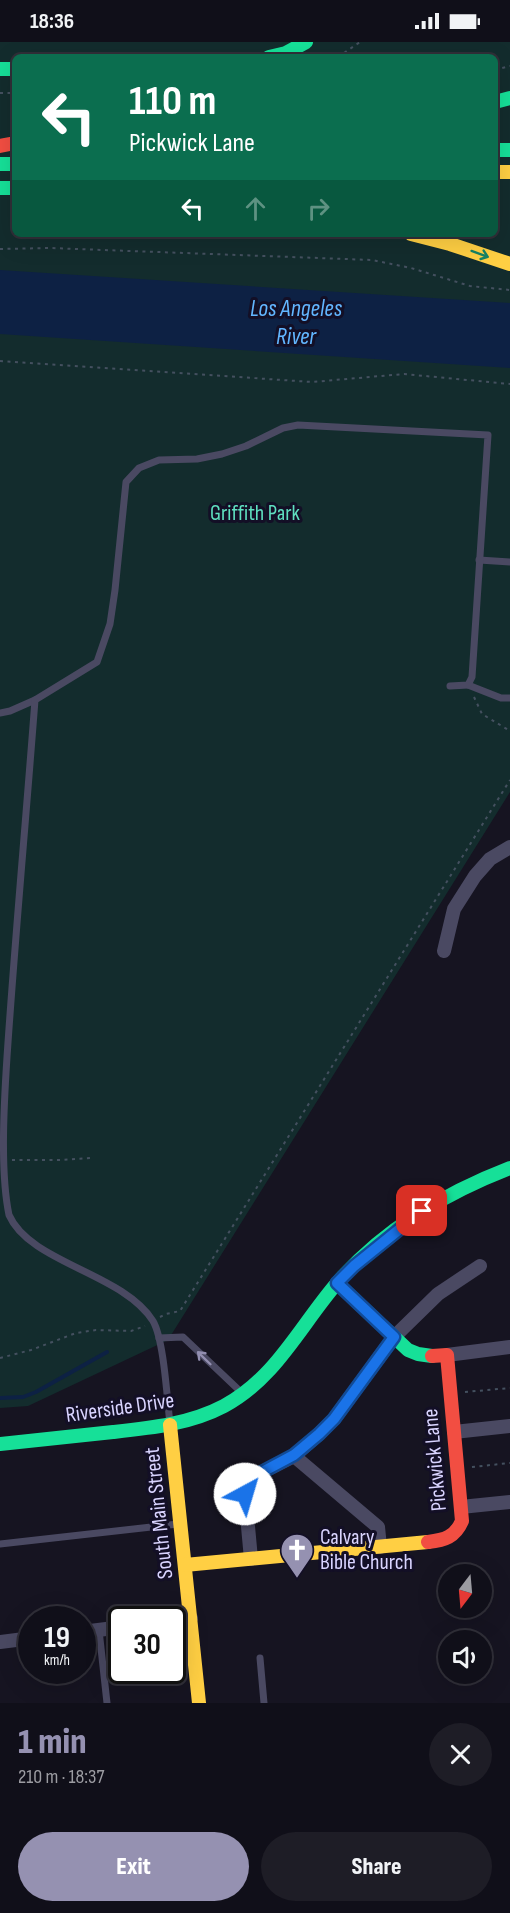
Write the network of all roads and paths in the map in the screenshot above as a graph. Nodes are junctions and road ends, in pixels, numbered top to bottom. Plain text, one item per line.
1 (306, 42) edge
2 (360, 42) edge
3 (282, 54) edge
4 (342, 54) edge
5 (423, 237) edge
6 (0, 249) edge
7 (510, 264) edge
8 (510, 290) edge
9 (0, 361) edge
10 (510, 384) edge
11 (479, 560) junction
12 (510, 562) edge
13 (468, 685) junction
14 (450, 686) dead end
15 (510, 698) edge
16 (35, 700) junction
17 (0, 713) edge
18 (510, 731) edge
19 (510, 780) edge
20 (510, 847) edge
21 (444, 951) dead end
22 (90, 1158) dead end
23 (0, 1160) edge
24 (510, 1168) edge
25 (480, 1266) dead end
26 (337, 1283) junction
27 (166, 1314) dead end
28 (137, 1329) dead end
29 (394, 1337) junction
30 (159, 1338) junction
31 (510, 1347) edge
32 (447, 1355) junction
33 (0, 1358) edge
34 (510, 1388) edge
35 (450, 1393) junction
36 (243, 1394) junction
37 (170, 1425) junction
38 (510, 1426) edge
39 (454, 1432) junction
40 (0, 1444) edge
41 (294, 1455) junction
42 (510, 1463) edge
43 (457, 1468) junction
44 (510, 1502) edge
45 (461, 1507) junction
46 (181, 1523) junction
47 (0, 1544) edge
48 (380, 1546) junction
49 (251, 1559) junction
50 (185, 1565) junction
51 (191, 1618) junction
52 (186, 1619) edge
53 (108, 1629) edge
54 (96, 1630) edge
55 (99, 1630) junction
56 (18, 1640) edge
57 (0, 1642) edge
58 (260, 1658) dead end
59 (107, 1703) edge
60 (199, 1703) edge
61 (264, 1703) edge

1 - 3 main road
2 - 4 path
5 -> 7 main road
6 - 8 path
9 - 10 path
11 - 12 lane
11 - 13 lane
11 - 16 lane
13 - 14 lane
13 - 15 lane
13 - 18 path
16 - 17 lane
16 - 23 lane
19 - 27 path
20 - 21 street
22 - 23 path
23 - 30 lane
24 - 26 main road, Riverside Drive
25 - 29 street
26 - 29 main road
26 - 36 main road, Riverside Drive
28 - 33 path
29 - 32 main road
29 - 41 street
36 -> 30 lane
30 - 37 lane
31 - 32 street
32 - 35 main road, Pickwick Lane
34 - 35 path
35 - 39 main road, Pickwick Lane
36 - 37 main road, Riverside Drive
37 - 40 main road, Riverside Drive
37 - 46 main road, South Main Street
38 - 39 street
39 - 43 main road, Pickwick Lane
41 - 48 street
41 - 49 street
42 - 43 path
43 - 45 main road, Pickwick Lane
44 - 45 street
45 - 48 main road, Pickwick Lane
46 - 47 lane
46 - 50 main road, South Main Street
48 - 49 main road, Pickwick Lane
49 - 50 main road, Pickwick Lane
50 - 51 main road, South Main Street
51 - 52 street
51 - 60 main road, South Main Street
53 - 55 street
54 - 55 street
55 - 59 lane
56 - 57 street
58 - 61 lane

